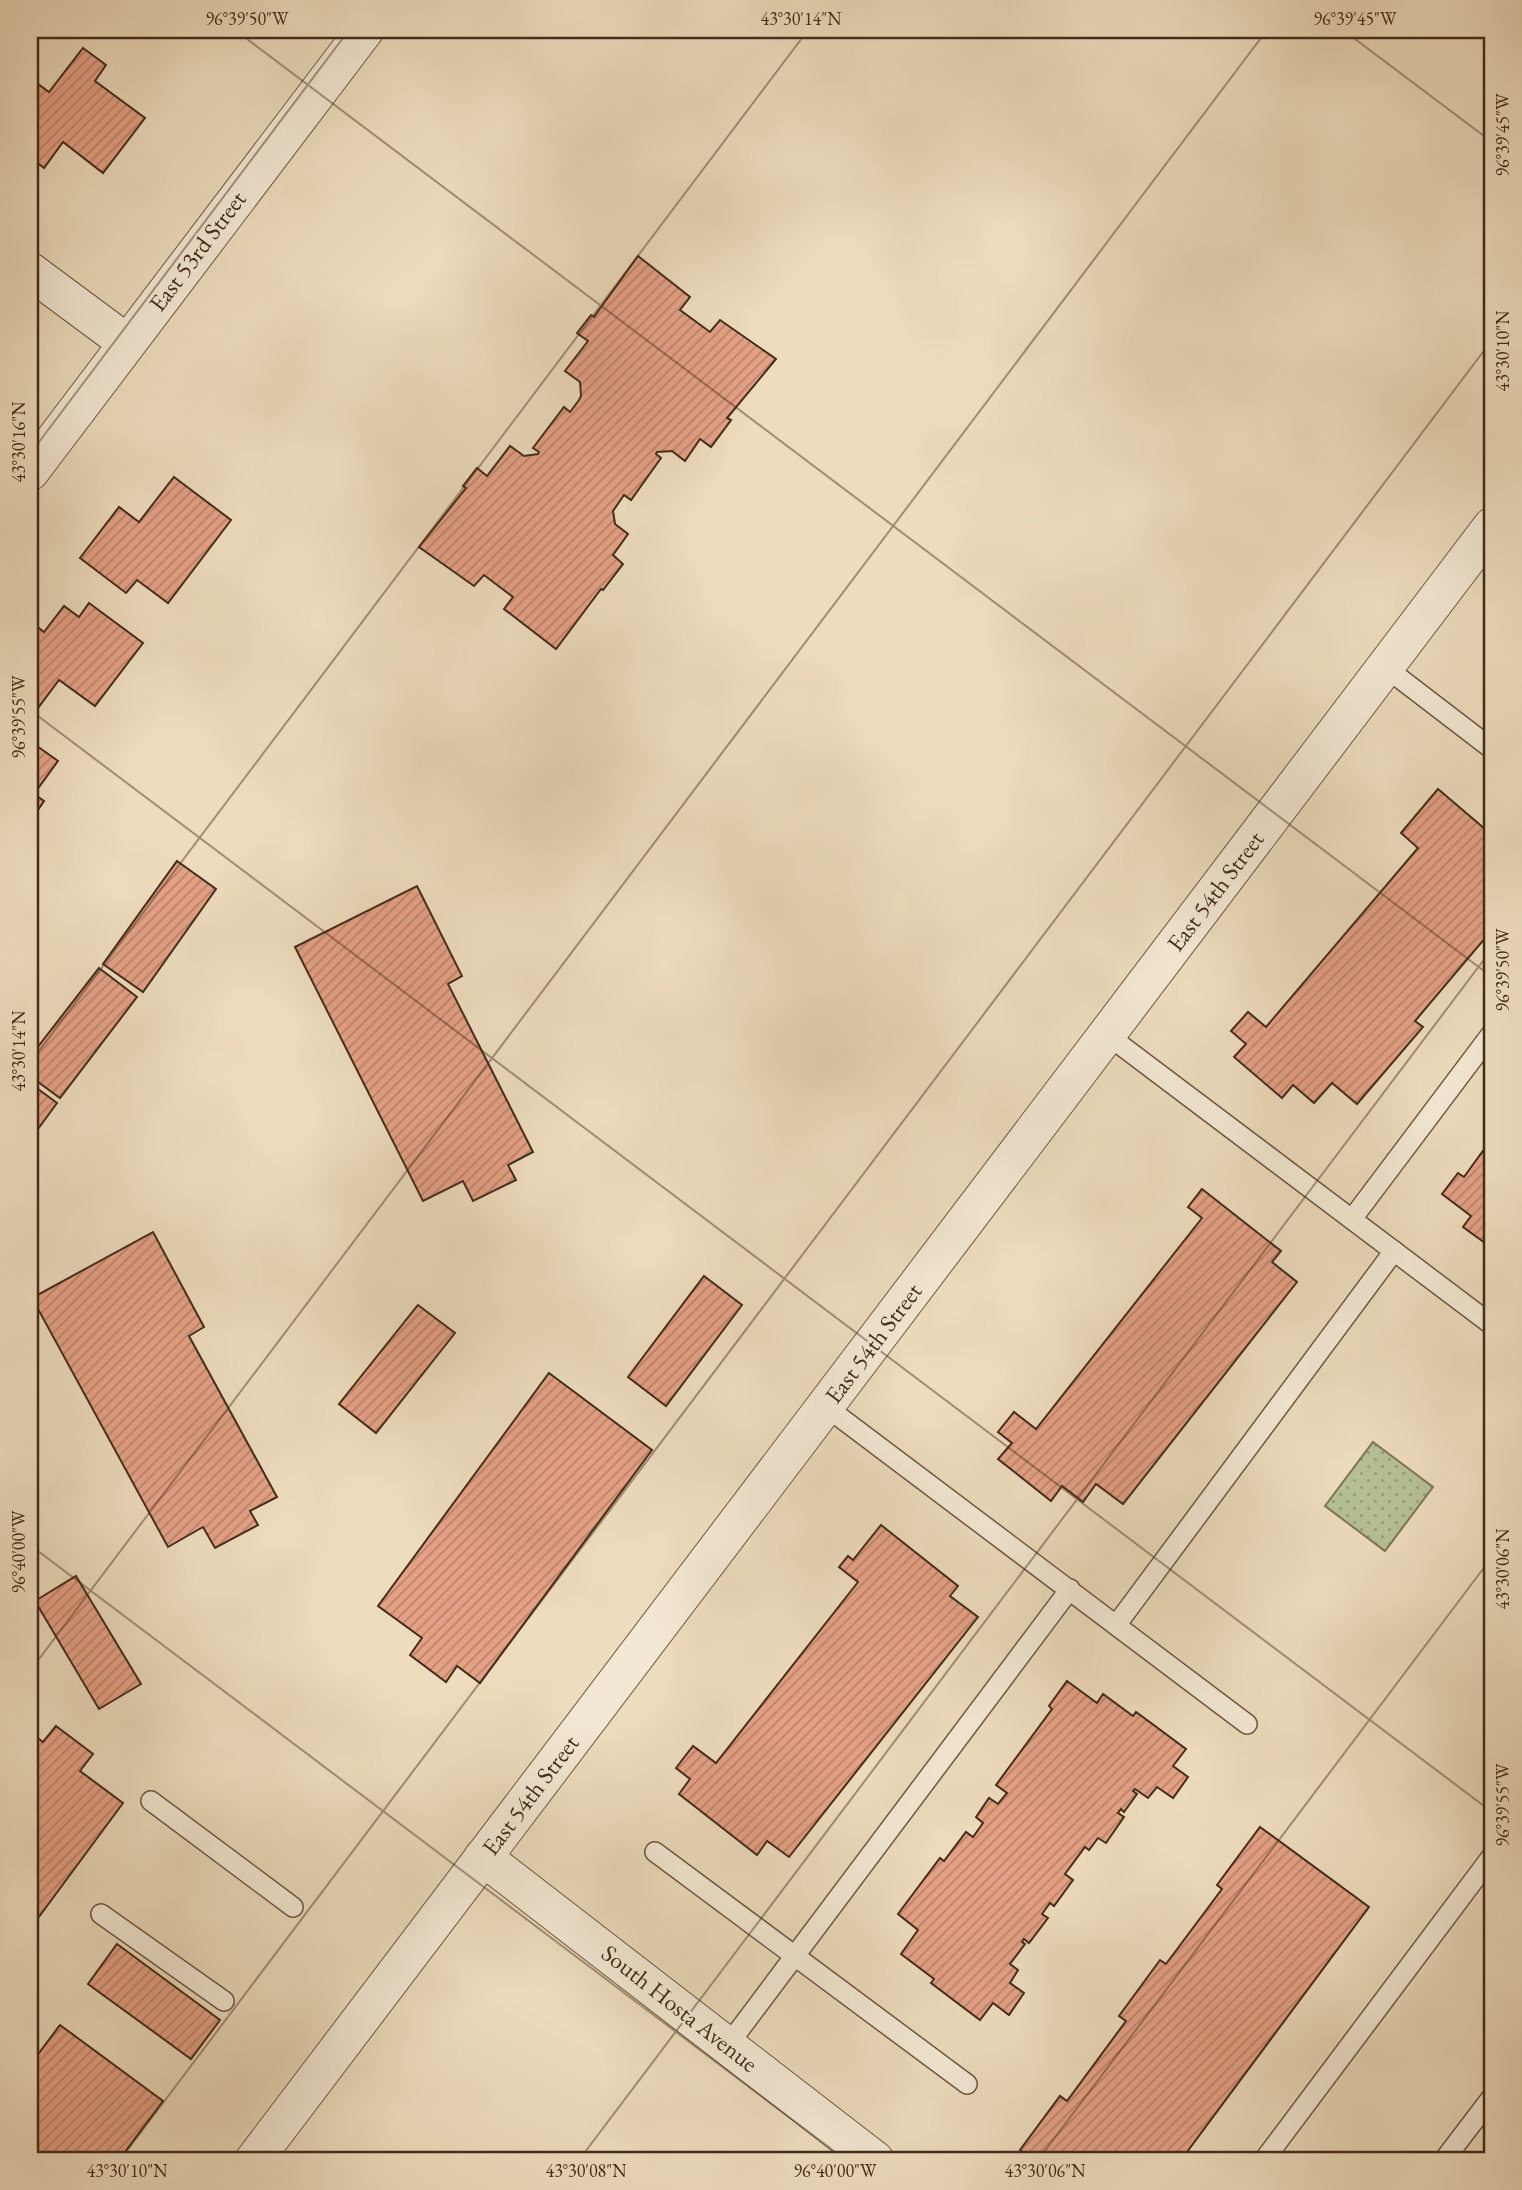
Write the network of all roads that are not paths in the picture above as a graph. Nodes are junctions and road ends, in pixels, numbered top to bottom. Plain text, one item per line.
1 (365, 30) edge
2 (30, 271) edge
3 (127, 343) junction
4 (30, 472) edge
5 (1492, 526) edge
6 (1385, 667) junction
7 (1492, 749) edge
8 (1492, 1033) edge
9 (1106, 1034) junction
10 (1352, 1219) junction
11 (1394, 1251) junction
12 (1492, 1325) edge
13 (825, 1406) junction
14 (1070, 1589) junction
15 (1117, 1624) junction
16 (1247, 1724) dead end
17 (150, 1801) dead end
18 (655, 1852) dead end
19 (1492, 1856) edge
20 (483, 1857) junction
21 (292, 1907) dead end
22 (101, 1914) dead end
23 (795, 1955) junction
24 (224, 2001) dead end
25 (728, 2045) junction
26 (967, 2084) dead end
27 (1492, 2097) edge
28 (254, 2160) edge
29 (876, 2160) edge
30 (1264, 2160) edge
31 (1444, 2160) edge

1 - 3 street, East 53rd Street
2 - 3 street
3 - 4 street, East 53rd Street
5 - 6 street, East 54th Street
6 - 7 lane
6 - 9 street, East 54th Street
8 - 10 lane
9 - 10 lane
9 - 13 street, East 54th Street
10 - 11 lane
11 - 12 lane
11 - 15 lane
13 - 14 lane
13 - 20 street, East 54th Street
14 - 15 lane
14 - 23 lane
15 - 16 lane
17 - 21 lane
18 - 23 lane
19 - 30 lane
20 - 25 street, South Hosta Avenue
20 - 28 street, East 54th Street
22 - 24 lane
23 - 25 lane
23 - 26 lane
25 - 29 street, South Hosta Avenue
27 - 31 lane

